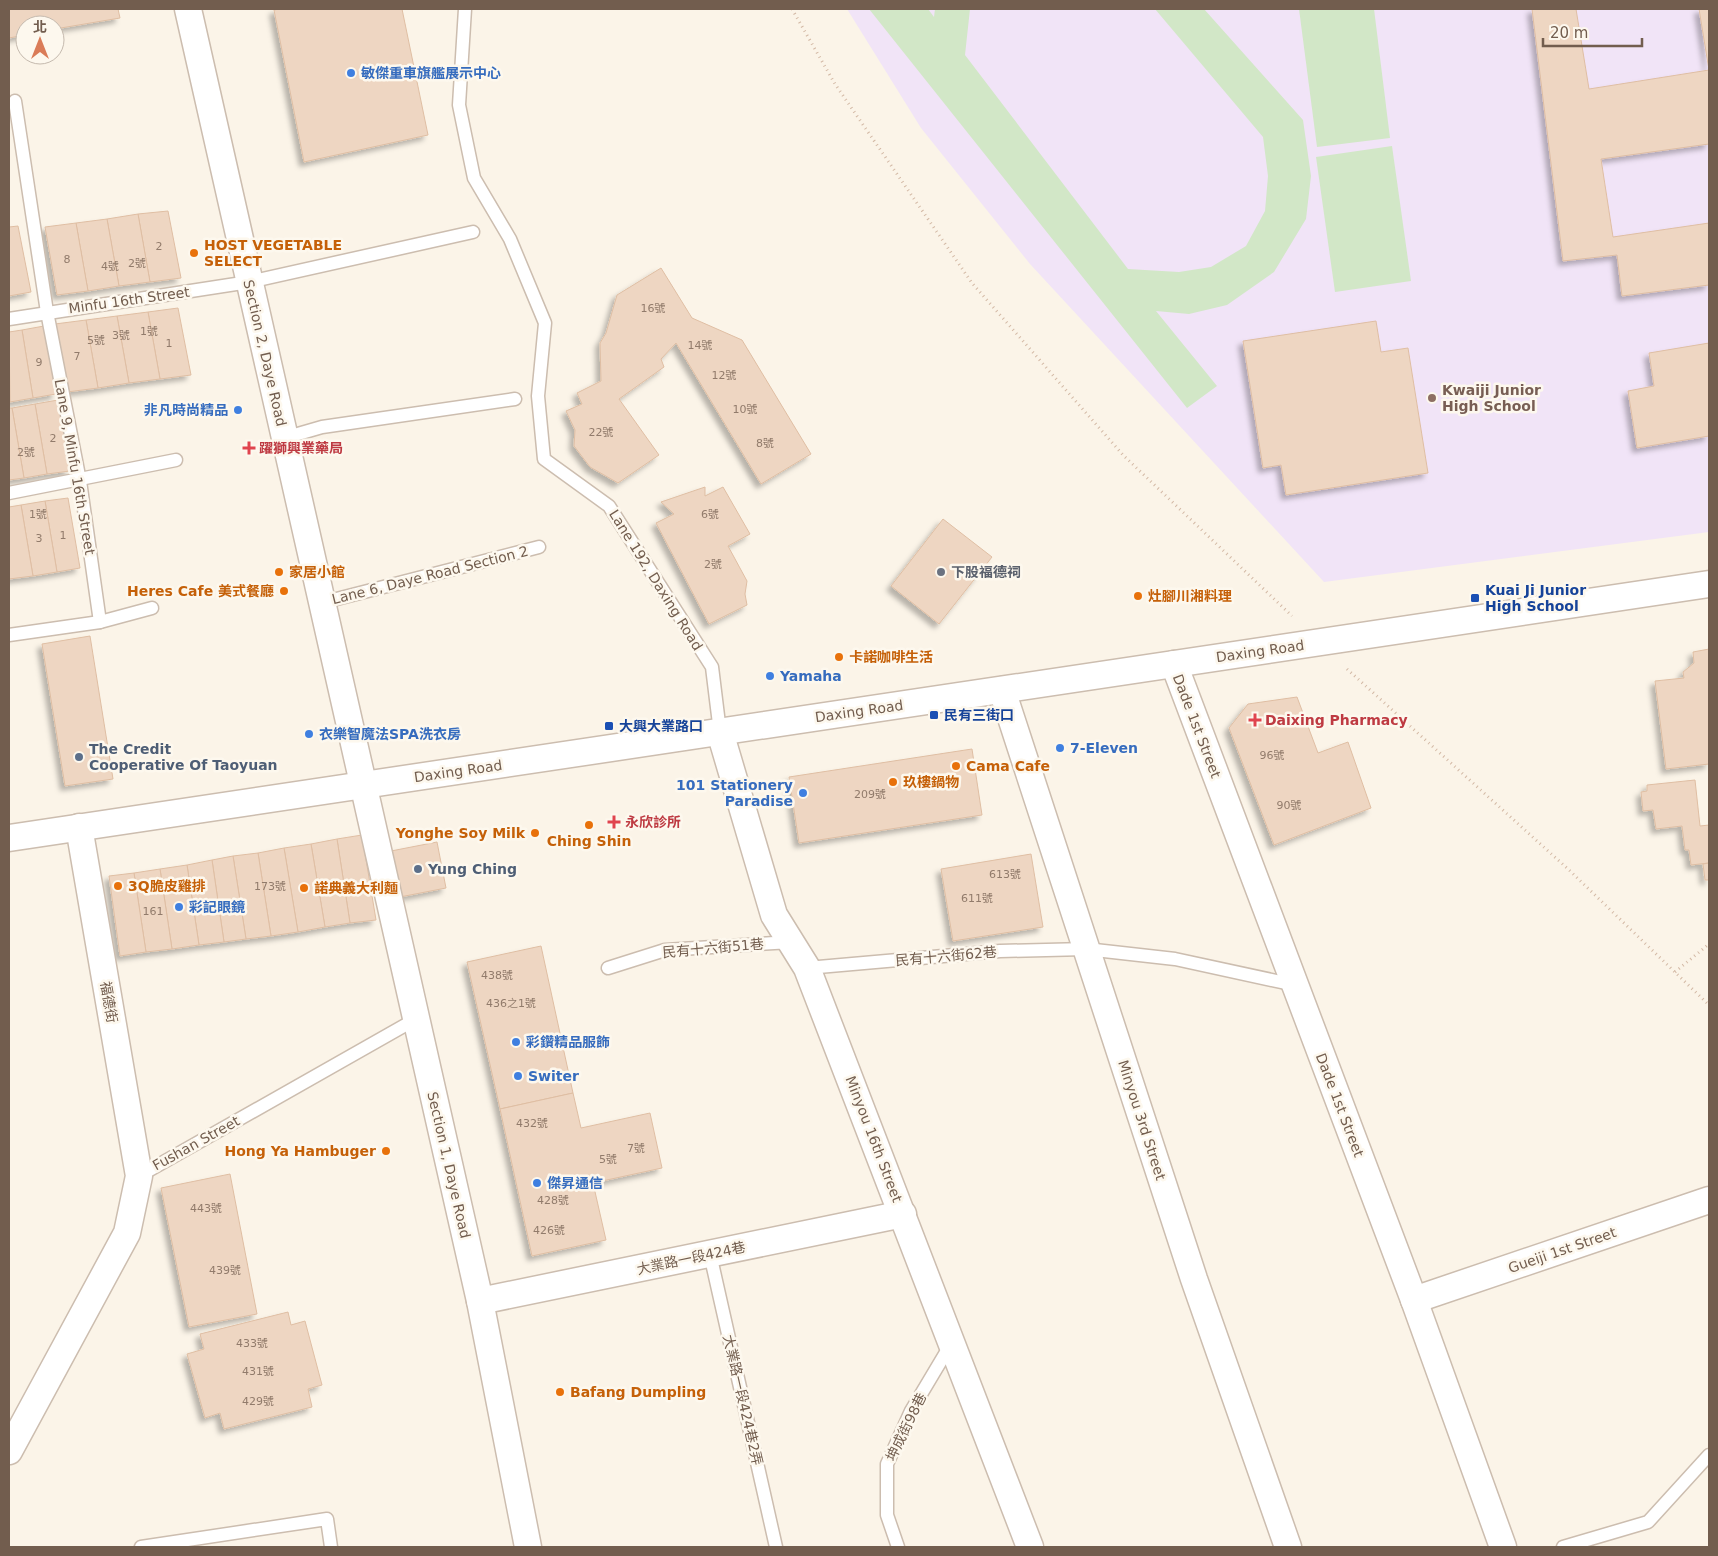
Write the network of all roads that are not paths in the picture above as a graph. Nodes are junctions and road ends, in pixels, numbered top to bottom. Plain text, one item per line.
1 (188, 9) edge
2 (465, 9) edge
3 (15, 101) dead end
4 (473, 232) dead end
5 (249, 282) junction
6 (47, 312) junction
7 (9, 319) edge
8 (515, 399) dead end
9 (284, 438) junction
10 (176, 460) dead end
11 (80, 481) junction
12 (9, 493) edge
13 (539, 547) dead end
14 (1709, 584) edge
15 (321, 603) junction
16 (152, 608) dead end
17 (100, 622) junction
18 (9, 635) edge
19 (1174, 664) junction
20 (1002, 690) junction
21 (720, 732) junction
22 (362, 785) junction
23 (79, 827) junction
24 (9, 838) edge
25 (791, 942) junction
26 (1086, 949) junction
27 (608, 968) dead end
28 (807, 968) junction
29 (1295, 985) junction
30 (416, 1019) junction
31 (139, 1176) junction
32 (1709, 1200) edge
33 (903, 1214) junction
34 (710, 1254) junction
35 (1414, 1300) junction
36 (480, 1301) junction
37 (952, 1342) junction
38 (9, 1451) edge
39 (1709, 1455) edge
40 (141, 1547) edge
41 (331, 1547) edge
42 (528, 1547) edge
43 (776, 1547) edge
44 (898, 1547) edge
45 (1030, 1547) edge
46 (1288, 1547) edge
47 (1503, 1547) edge
48 (1563, 1547) edge

1 - 5 street, Section 2, Daye Road
2 - 21 lane, Lane 192, Daxing Road
3 - 6 lane, Lane 9, Minfu 16th Street
4 - 5 lane, Minfu 16th Street
5 - 6 lane, Minfu 16th Street
5 - 9 street, Section 2, Daye Road
6 - 7 lane, Minfu 16th Street
6 - 11 lane, Lane 9, Minfu 16th Street
8 - 9 lane
9 - 15 street, Section 2, Daye Road
10 - 11 lane
11 - 12 lane
11 - 17 lane, Lane 9, Minfu 16th Street
13 - 15 lane, Lane 6, Daye Road Section 2
14 - 19 street, Daxing Road
15 - 22 street, Section 2, Daye Road
16 - 17 lane
17 - 18 lane
19 - 20 street, Daxing Road
19 - 29 street, Dade 1st Street
20 - 21 street, Daxing Road
20 - 26 street, Minyou 3rd Street
21 - 22 street, Daxing Road
21 - 25 street, Minyou 16th Street
22 - 23 street, Daxing Road
22 - 30 street, Section 1, Daye Road
23 - 24 street, Daxing Road
23 - 31 street, 福德街
25 - 27 lane, 民有十六街51巷
25 - 28 street, Minyou 16th Street
26 - 28 lane, 民有十六街62巷
26 - 29 lane, 民有十六街62巷
26 - 46 street, Minyou 3rd Street
28 - 33 street, Minyou 16th Street
29 - 35 street, Dade 1st Street
30 - 31 lane, Fushan Street
30 - 36 street, Section 1, Daye Road
31 - 38 street, Fushan Street
32 - 35 street, Gueiji 1st Street
33 - 34 street, 大業路一段424巷
33 - 37 street, Minyou 16th Street
34 - 36 street, 大業路一段424巷
34 - 43 lane, 大業路一段424巷2弄
35 - 47 street, Dade 1st Street
36 - 42 street, Section 1, Daye Road
37 - 44 lane, 坤成街98巷
37 - 45 street, Minyou 16th Street
39 - 48 lane
40 - 41 lane

